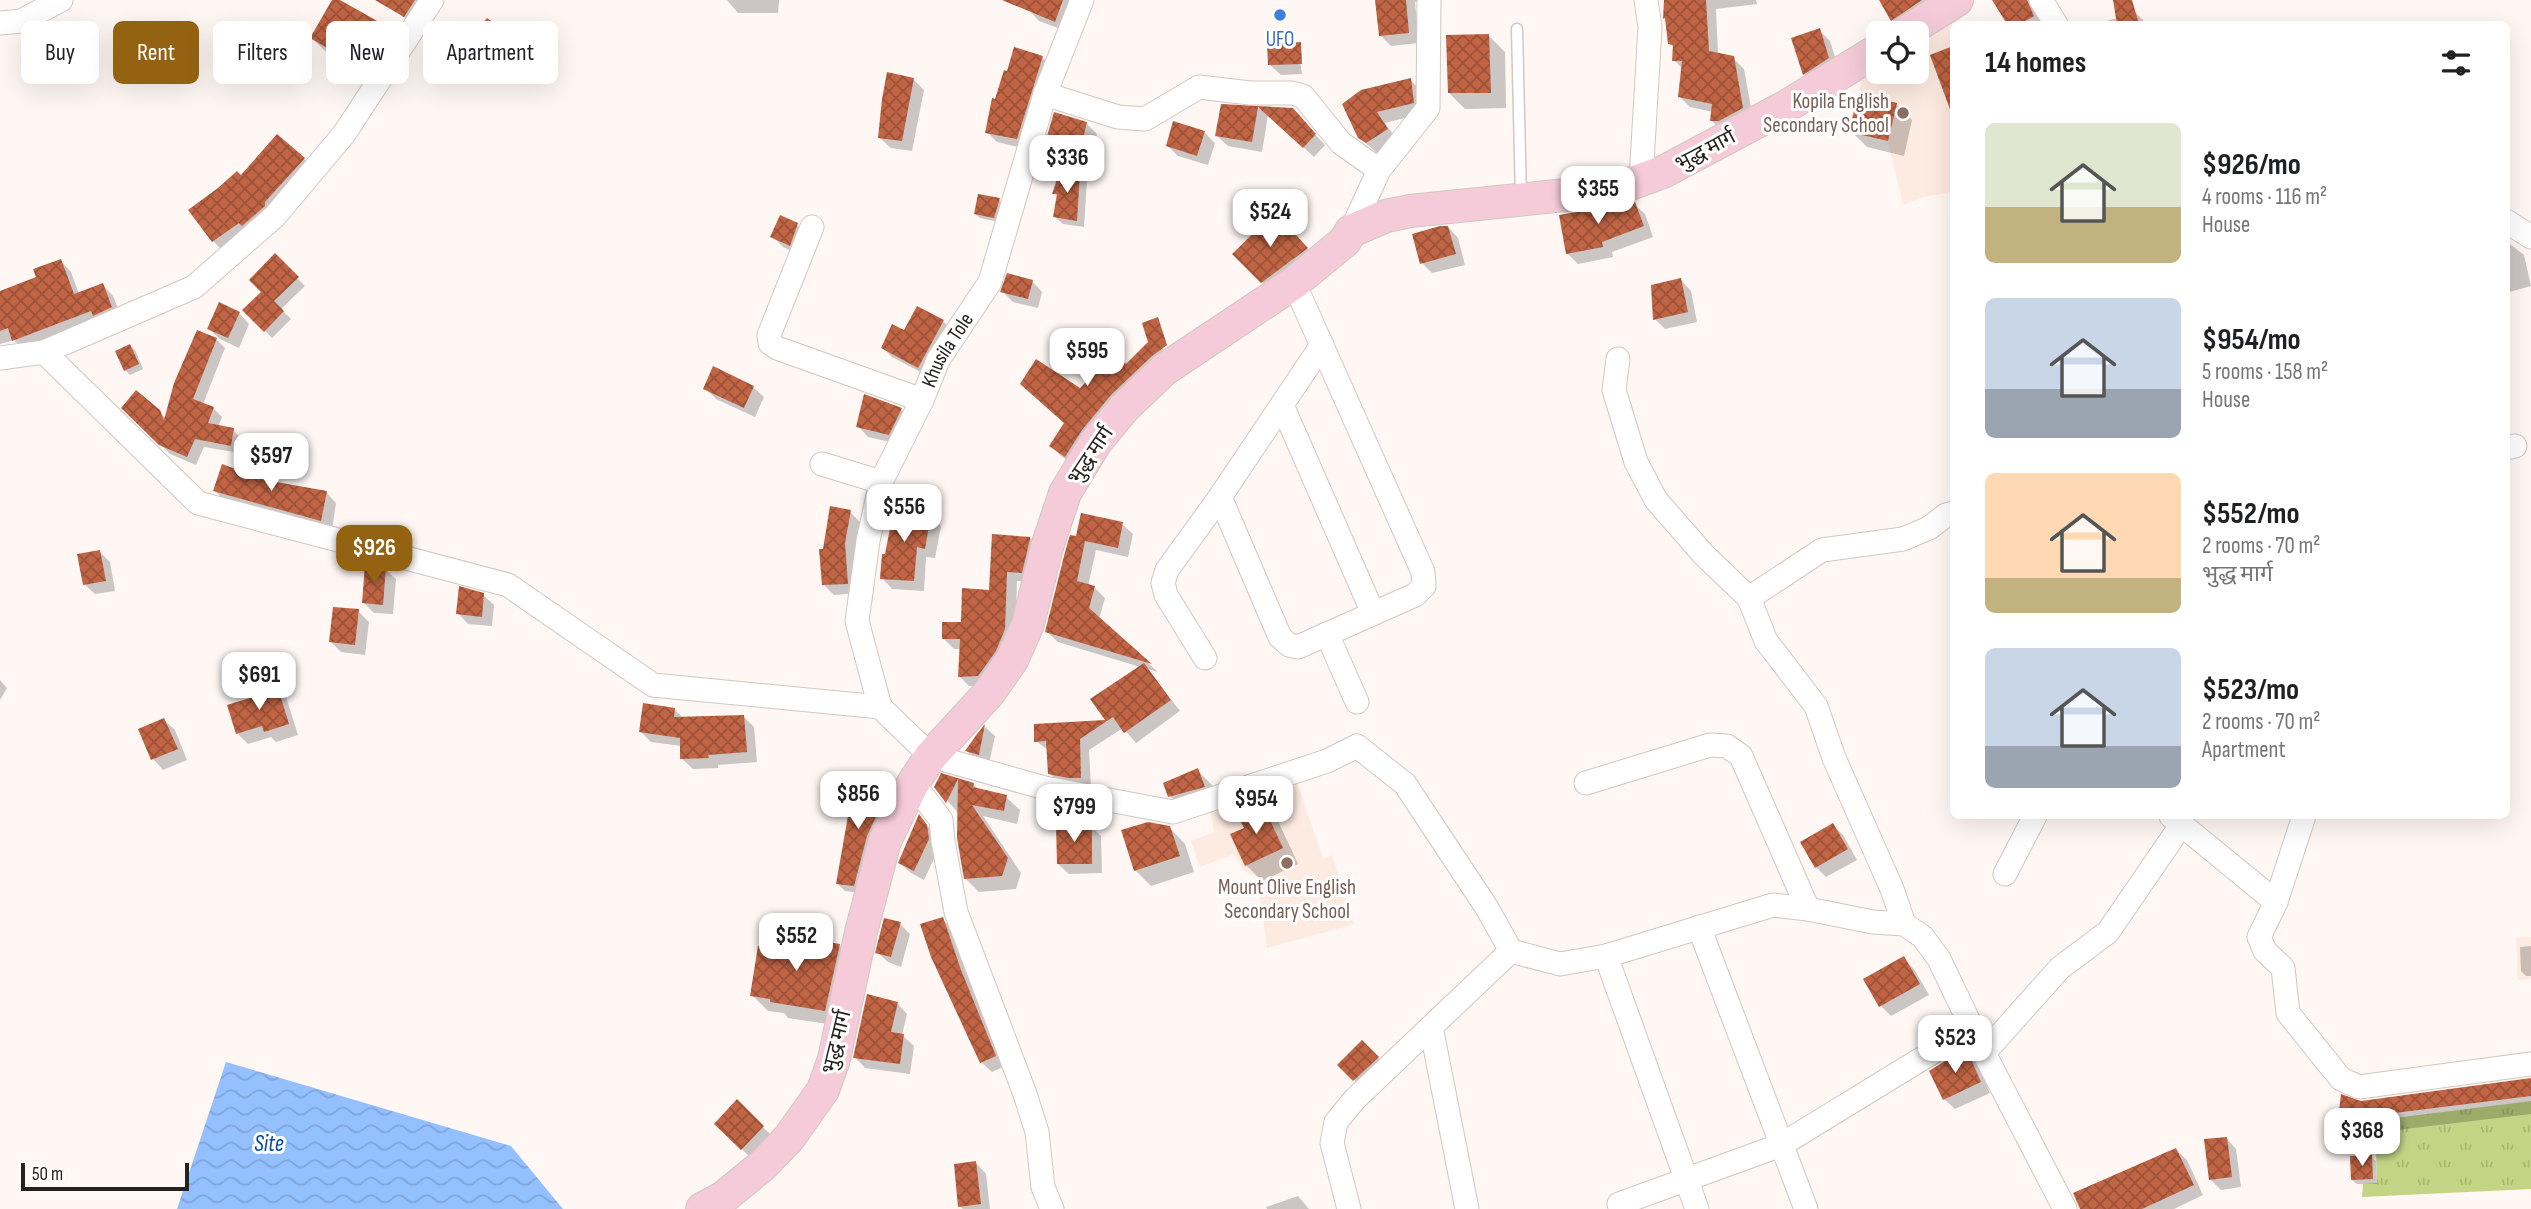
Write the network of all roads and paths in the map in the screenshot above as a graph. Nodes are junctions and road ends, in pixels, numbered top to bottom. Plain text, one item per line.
1 (61, 0) edge
2 (432, 0) edge
3 (1082, 0) edge
4 (1429, 0) edge
5 (1646, 0) edge
6 (1957, 0) edge
7 (2041, 0) edge
8 (1923, 21) edge
9 (2054, 21) edge
10 (0, 23) edge
11 (1517, 29) dead end
12 (1866, 57) edge
13 (1045, 94) junction
14 (1380, 170) junction
15 (1641, 180) junction
16 (1521, 200) junction
17 (2510, 224) edge
18 (812, 227) dead end
19 (1352, 231) junction
20 (2531, 237) edge
21 (1294, 283) junction
22 (1322, 345) junction
23 (44, 352) junction
24 (0, 358) edge
25 (1618, 359) dead end
26 (922, 400) junction
27 (1282, 405) junction
28 (822, 464) dead end
29 (881, 482) junction
30 (1220, 497) junction
31 (1950, 513) edge
32 (1749, 598) junction
33 (1373, 613) junction
34 (1327, 634) junction
35 (1205, 659) dead end
36 (1357, 702) dead end
37 (880, 707) junction
38 (931, 756) junction
39 (913, 783) junction
40 (1586, 783) dead end
41 (2033, 819) edge
42 (2303, 819) edge
43 (2177, 820) edge
44 (2005, 874) dead end
45 (2276, 902) junction
46 (1808, 909) junction
47 (1904, 924) junction
48 (1699, 927) junction
49 (1511, 951) junction
50 (1606, 956) junction
51 (1431, 1027) junction
52 (1972, 1028) junction
53 (1984, 1053) junction
54 (2531, 1064) edge
55 (1781, 1145) junction
56 (1687, 1180) junction
57 (1619, 1204) dead end
58 (702, 1209) edge
59 (1052, 1209) edge
60 (1349, 1209) edge
61 (1467, 1209) edge
62 (1697, 1209) edge
63 (1806, 1209) edge
64 (2065, 1209) edge

1 - 10 street
2 - 23 street
3 - 13 street, Khusila Tole
4 - 14 street
5 - 15 street
6 - 8 street
7 - 9 street
11 - 16 lane
12 - 15 street, भुद्ध मार्ग
13 - 14 street
13 - 26 street, Khusila Tole
14 - 19 street
15 - 16 street, भुद्ध मार्ग
16 - 19 street, भुद्ध मार्ग
17 - 20 street
18 - 26 street
19 - 21 street, भुद्ध मार्ग
21 - 22 street
21 - 38 street, भुद्ध मार्ग
22 - 27 street
22 - 33 street
23 - 24 street
23 - 37 street
25 - 32 street
26 - 29 street, Khusila Tole
27 - 30 street
27 - 33 street
28 - 29 street
29 - 37 street, Khusila Tole
30 - 34 street
30 - 35 street
31 - 32 street
32 - 47 street
33 - 34 street
34 - 36 street
37 - 38 street
38 - 39 street, भुद्ध मार्ग
38 - 49 street
39 - 58 street, भुद्ध मार्ग
39 - 59 street
40 - 46 street
41 - 44 street
42 - 45 street
43 - 45 street
43 - 53 street
45 - 54 street
46 - 47 street
46 - 48 street
47 - 52 street
48 - 50 street
48 - 55 street
49 - 50 street
49 - 51 street
50 - 56 street
51 - 60 street
51 - 61 street
52 - 53 street
52 - 55 street
53 - 64 street
55 - 56 street
55 - 63 street
56 - 57 street
56 - 62 street

